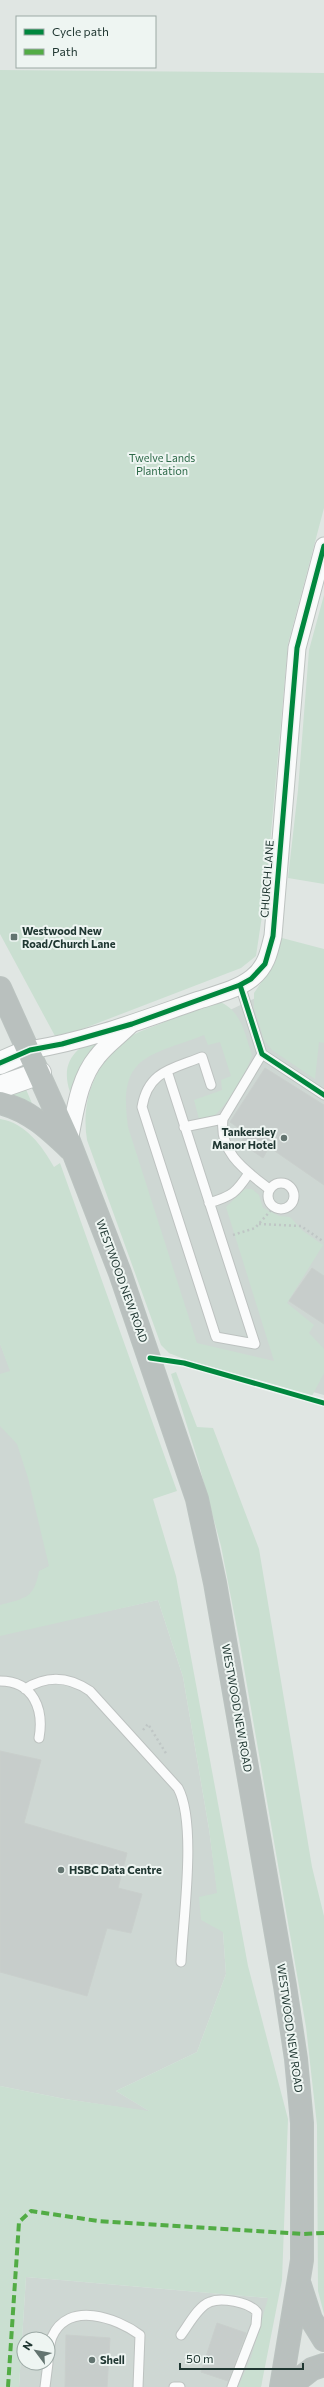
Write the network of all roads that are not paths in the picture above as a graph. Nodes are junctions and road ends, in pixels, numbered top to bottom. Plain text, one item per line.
1 (324, 546) edge
2 (240, 985) junction
3 (0, 988) edge
4 (132, 1024) junction
5 (30, 1050) junction
6 (262, 1054) junction
7 (0, 1062) edge
8 (167, 1071) junction
9 (40, 1072) junction
10 (211, 1085) dead end
11 (0, 1088) edge
12 (324, 1095) edge
13 (0, 1103) edge
14 (222, 1119) junction
15 (184, 1127) junction
16 (71, 1147) junction
17 (249, 1173) junction
18 (269, 1189) junction
19 (209, 1203) junction
20 (0, 1681) edge
21 (24, 1689) junction
22 (39, 1738) dead end
23 (180, 1962) dead end
24 (300, 2284) junction
25 (56, 2332) edge
26 (181, 2335) dead end
27 (324, 2340) edge
28 (324, 2365) edge
29 (47, 2371) edge
30 (45, 2387) edge
31 (138, 2387) edge
32 (232, 2387) edge
33 (281, 2387) edge
34 (288, 2387) edge

1 - 2 street, CHURCH LANE
2 - 4 street, CHURCH LANE
2 - 6 lane
3 - 5 highway, WESTWOOD NEW ROAD
4 - 5 street, CHURCH LANE
4 - 16 street, CHURCH LANE
5 - 7 street
5 - 9 highway, WESTWOOD NEW ROAD
6 - 12 lane
6 - 14 lane
8 - 10 lane
8 - 15 lane
8 - 19 lane
9 - 11 street
9 - 16 highway, WESTWOOD NEW ROAD
13 - 16 highway
14 - 15 lane
14 - 17 lane
15 - 19 lane
16 - 24 highway, WESTWOOD NEW ROAD
17 - 18 lane
17 - 19 lane
18 - 18 lane
20 - 21 lane
21 - 22 lane
21 - 23 lane
24 - 27 highway, WESTWOOD NEW ROAD
24 - 33 highway, WESTWOOD NEW ROAD
25 - 31 lane
26 - 32 lane
28 - 34 highway
29 - 30 lane

